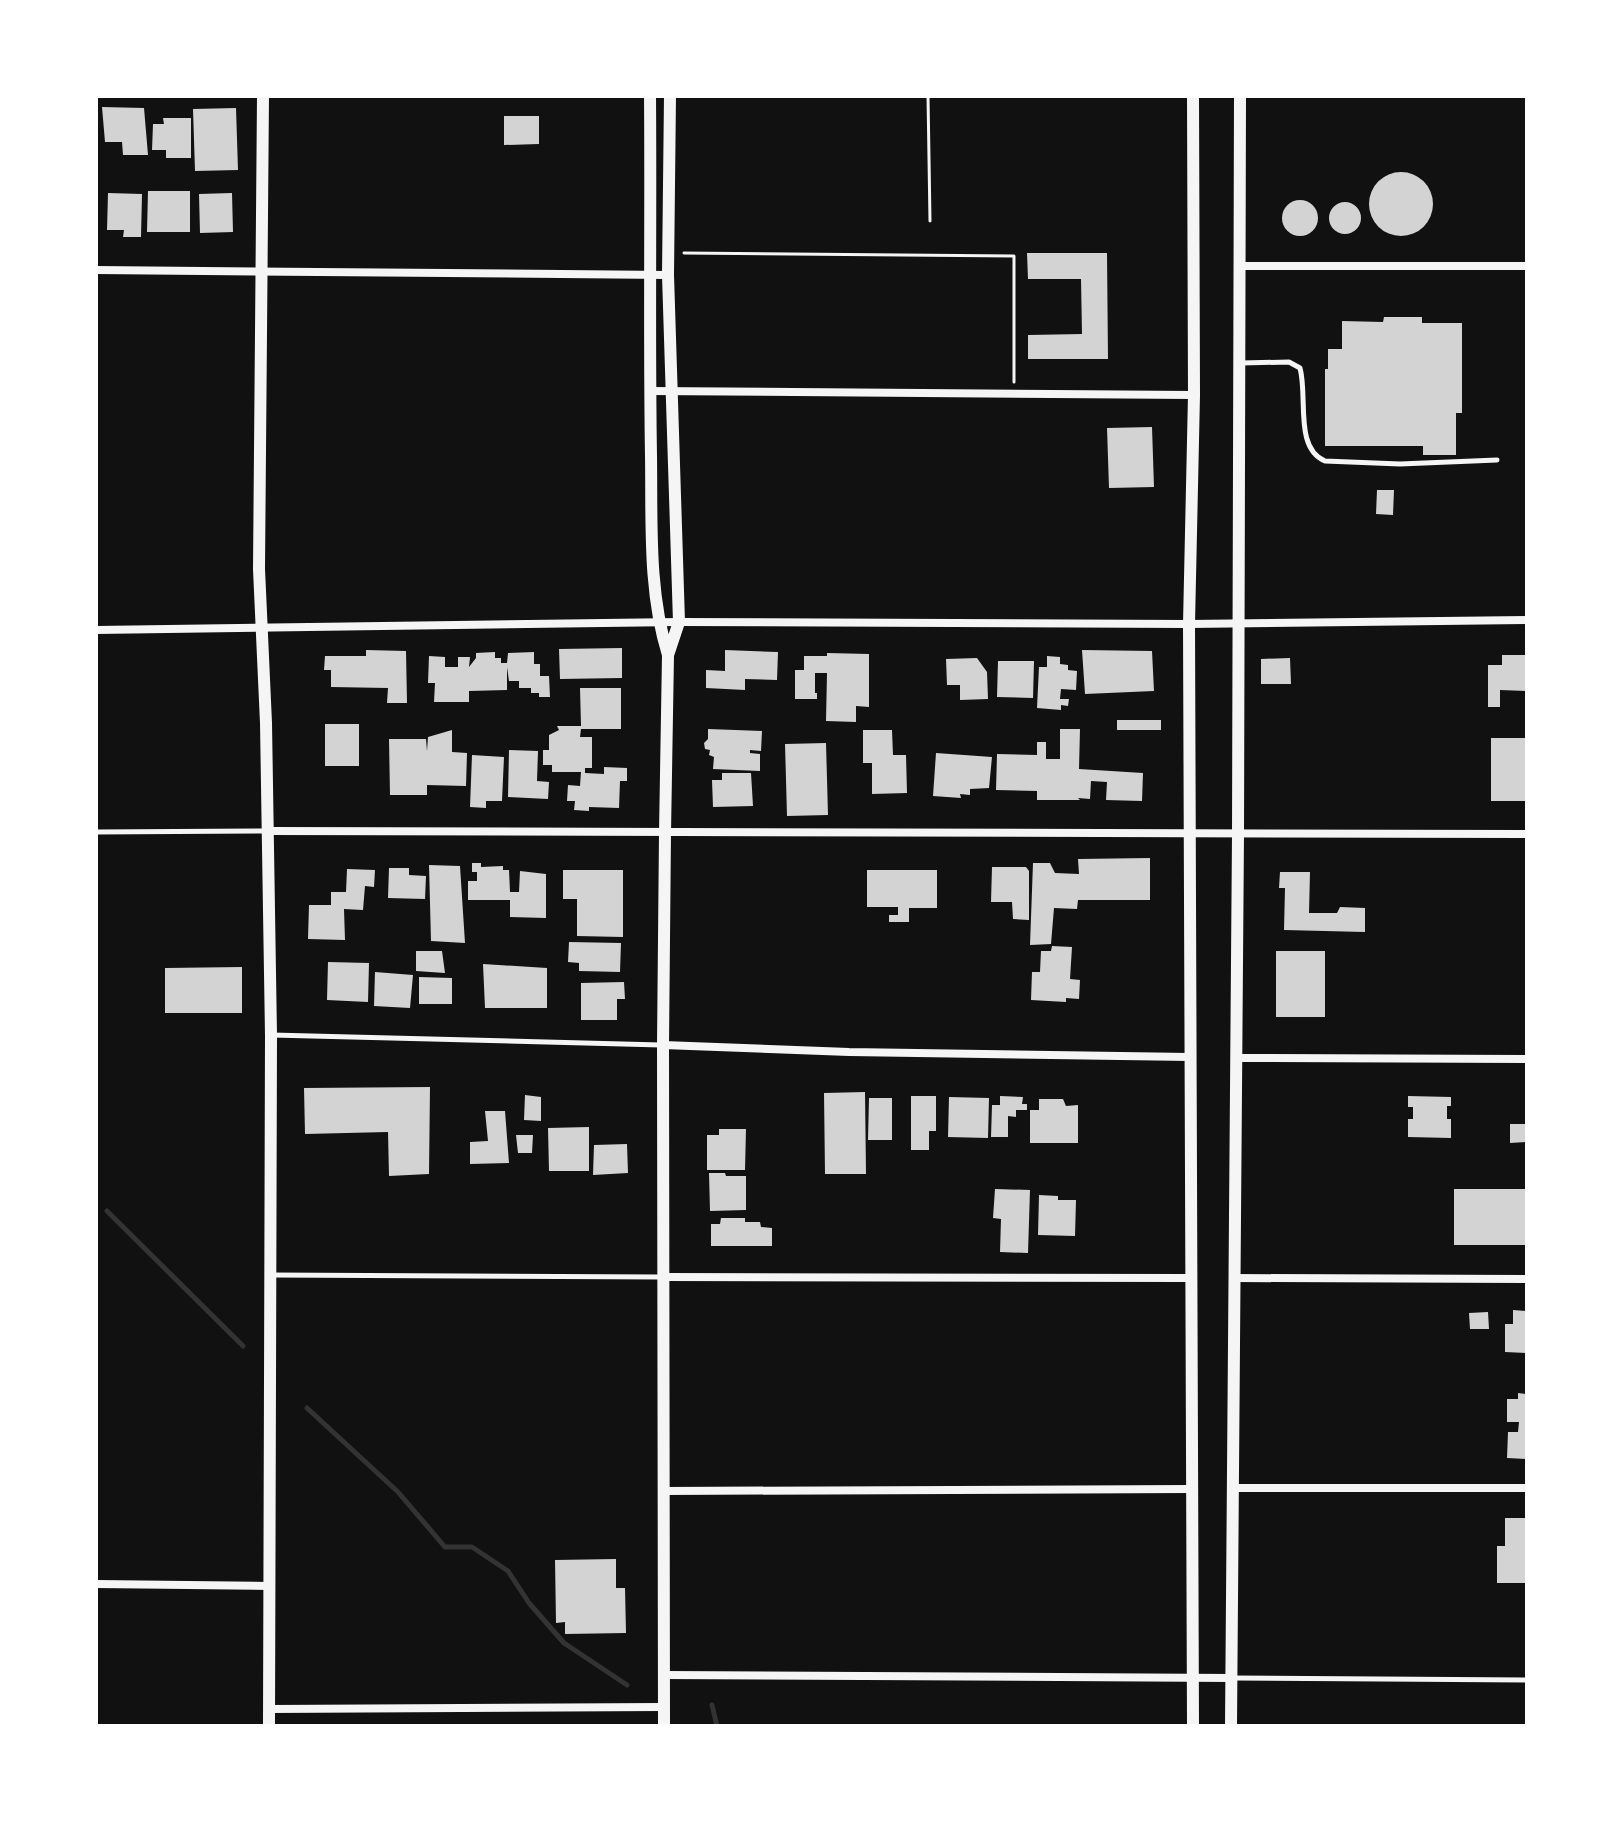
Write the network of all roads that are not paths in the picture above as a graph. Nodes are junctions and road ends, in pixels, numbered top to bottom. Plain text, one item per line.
1 (263, 96) edge
2 (650, 96) edge
3 (670, 96) edge
4 (1193, 96) edge
5 (1240, 96) edge
6 (1240, 266) junction
7 (1527, 266) edge
8 (96, 270) edge
9 (261, 271) junction
10 (651, 275) junction
11 (668, 275) junction
12 (1240, 363) junction
13 (672, 390) junction
14 (650, 391) junction
15 (1194, 395) junction
16 (1497, 460) dead end
17 (1527, 620) edge
18 (679, 622) junction
19 (658, 623) junction
20 (1189, 624) junction
21 (1237, 624) junction
22 (261, 626) junction
23 (96, 630) edge
24 (668, 655) junction
25 (268, 831) junction
26 (96, 832) edge
27 (665, 833) junction
28 (1527, 834) edge
29 (1189, 835) junction
30 (1238, 835) junction
31 (271, 1035) junction
32 (663, 1045) junction
33 (1190, 1057) junction
34 (1237, 1058) junction
35 (1527, 1059) edge
36 (270, 1275) junction
37 (665, 1277) junction
38 (1191, 1278) junction
39 (1235, 1278) junction
40 (1527, 1279) edge
41 (1234, 1488) junction
42 (1527, 1488) edge
43 (1192, 1489) junction
44 (664, 1491) junction
45 (96, 1584) edge
46 (269, 1586) junction
47 (664, 1675) junction
48 (1193, 1678) junction
49 (1233, 1678) junction
50 (1527, 1680) edge
51 (664, 1707) junction
52 (269, 1709) junction
53 (269, 1726) edge
54 (664, 1726) edge
55 (1193, 1726) edge
56 (1231, 1726) edge

1 - 9 street
2 - 10 street
3 - 11 street
4 - 15 street
5 - 6 street
6 - 7 street
6 - 12 street
8 - 9 street
9 - 10 street
9 - 22 street
10 - 11 street
10 - 14 street
11 - 13 street
12 - 16 lane
12 - 21 street
13 - 14 street
13 - 15 street
13 - 18 street
14 - 19 street
15 - 20 street
17 - 21 street
18 - 19 street
18 - 20 street
18 - 24 street
19 - 22 street
19 - 24 street
20 - 21 street
20 - 29 street
21 - 30 street
22 - 23 street
22 - 25 street
24 - 27 street
25 - 26 lane
25 - 27 street
25 - 31 street
27 - 29 street
27 - 32 street
28 - 30 street
29 - 30 street
29 - 33 street
30 - 34 street
31 - 32 lane
31 - 36 street
32 - 33 street
32 - 37 street
33 - 38 street
34 - 35 street
34 - 39 street
36 - 37 lane
36 - 46 street
37 - 38 street
37 - 44 street
38 - 43 street
39 - 40 street
39 - 41 street
41 - 42 street
41 - 49 street
43 - 44 street
43 - 48 street
44 - 47 street
45 - 46 street
46 - 52 street
47 - 48 street
47 - 51 street
48 - 49 street
48 - 55 street
49 - 50 lane
49 - 56 street
51 - 52 street
51 - 54 street
52 - 53 street

